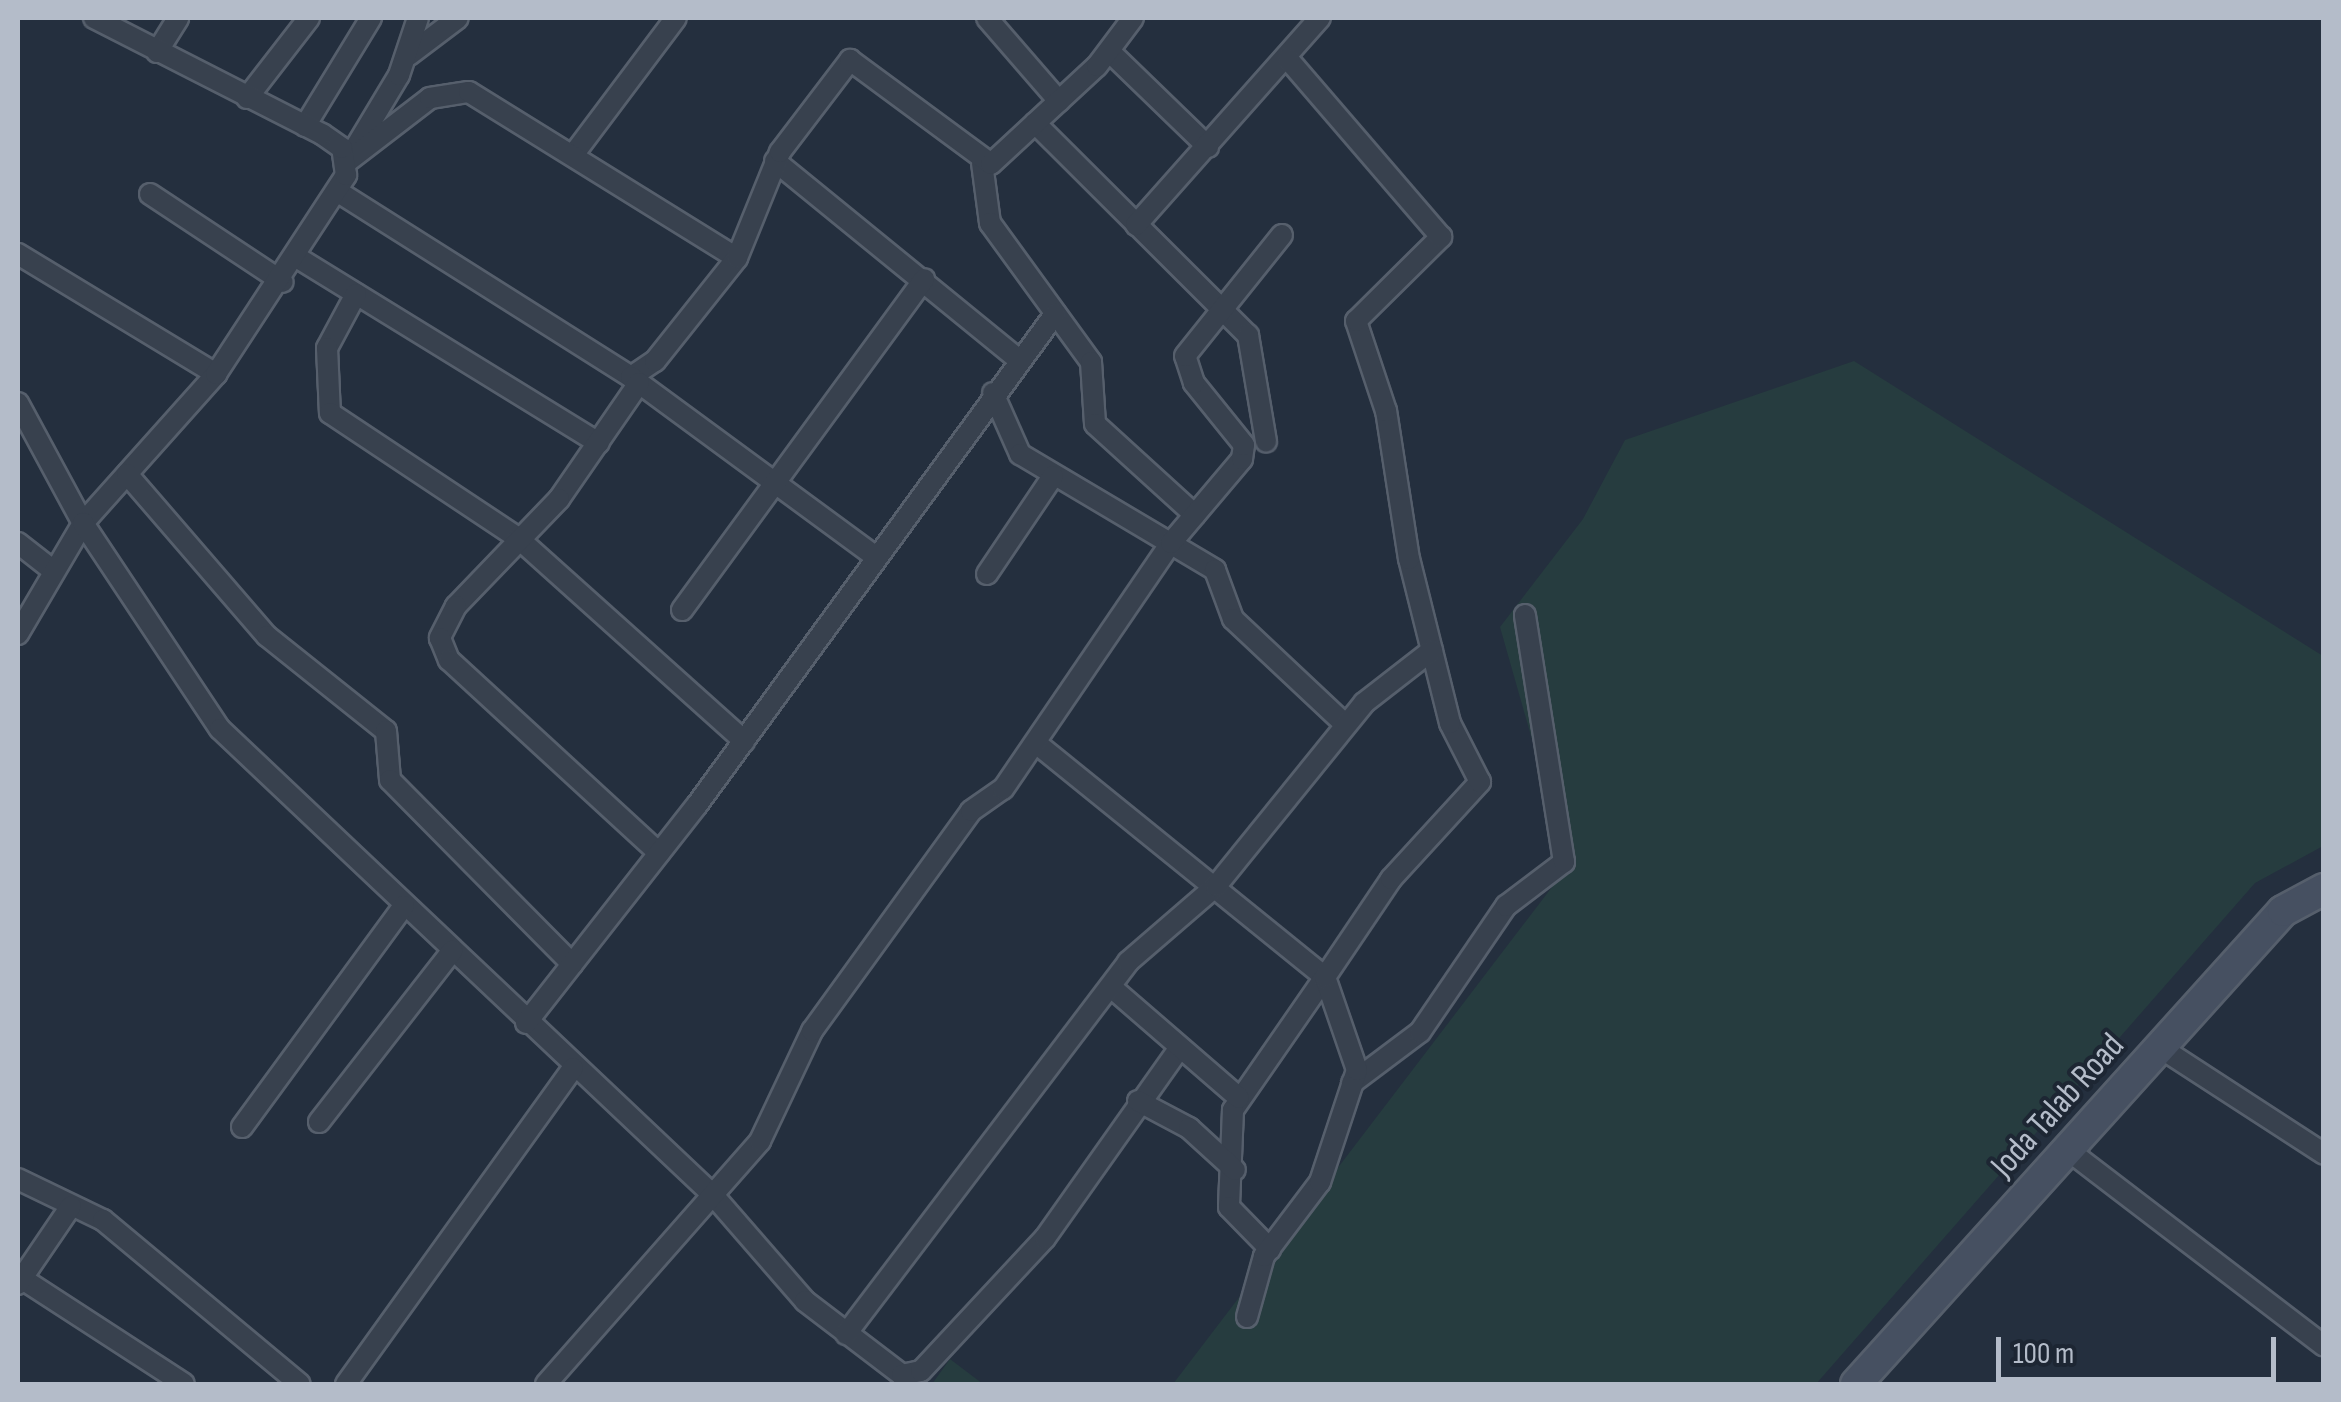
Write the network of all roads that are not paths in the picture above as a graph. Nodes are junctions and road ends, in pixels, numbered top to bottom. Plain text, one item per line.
1 (94, 18) edge
2 (178, 18) edge
3 (309, 18) edge
4 (371, 18) edge
5 (418, 18) edge
6 (458, 18) edge
7 (676, 18) edge
8 (987, 18) edge
9 (1132, 18) edge
10 (1320, 18) edge
11 (1109, 51) junction
12 (157, 52) junction
13 (409, 55) junction
14 (1288, 59) junction
15 (248, 98) junction
16 (1059, 101) junction
17 (1034, 124) junction
18 (306, 126) junction
19 (1208, 147) junction
20 (573, 155) junction
21 (348, 161) junction
22 (774, 161) junction
23 (982, 163) junction
24 (340, 193) junction
25 (150, 194) dead end
26 (1136, 226) junction
27 (1282, 236) dead end
28 (18, 254) edge
29 (298, 258) junction
30 (736, 258) junction
31 (924, 278) junction
32 (282, 282) junction
33 (356, 294) junction
34 (1218, 308) junction
35 (1056, 314) junction
36 (1019, 360) junction
37 (216, 374) junction
38 (635, 380) junction
39 (994, 392) junction
40 (18, 403) edge
41 (1266, 441) dead end
42 (599, 444) junction
43 (126, 474) junction
44 (1053, 476) junction
45 (778, 487) junction
46 (1194, 516) junction
47 (84, 523) junction
48 (518, 538) junction
49 (18, 542) edge
50 (1171, 543) junction
51 (876, 557) junction
52 (51, 569) junction
53 (988, 574) dead end
54 (682, 610) dead end
55 (1525, 614) dead end
56 (18, 634) edge
57 (1432, 650) junction
58 (1345, 724) junction
59 (744, 742) junction
60 (1036, 742) junction
61 (659, 854) junction
62 (1216, 886) junction
63 (2317, 900) edge
64 (404, 906) junction
65 (452, 952) junction
66 (572, 964) junction
67 (1325, 978) junction
68 (1111, 986) junction
69 (526, 1023) junction
70 (2161, 1048) junction
71 (1179, 1049) junction
72 (573, 1068) junction
73 (1352, 1084) junction
74 (1238, 1098) junction
75 (1138, 1101) junction
76 (319, 1122) dead end
77 (242, 1127) dead end
78 (2068, 1150) junction
79 (2324, 1154) edge
80 (1235, 1170) junction
81 (18, 1179) edge
82 (713, 1194) junction
83 (71, 1206) junction
84 (1270, 1249) junction
85 (19, 1281) edge
86 (1247, 1317) dead end
87 (846, 1334) junction
88 (2324, 1346) edge
89 (184, 1384) edge
90 (300, 1384) edge
91 (346, 1384) edge
92 (546, 1384) edge
93 (1856, 1384) edge

1 - 12 street
2 - 12 street
3 - 15 street
4 - 18 street
5 - 13 street
6 - 13 street
7 - 20 street
8 - 16 street
9 - 11 street
10 - 14 street
11 - 16 street
11 - 19 street
12 - 15 street
13 - 21 street
14 - 19 street
14 - 57 street
15 - 18 street
16 - 17 street
17 - 23 street
17 - 26 street
18 - 21 street
19 - 26 street
20 - 21 street
20 - 30 street
21 - 24 street
22 - 23 street
22 - 30 street
22 - 31 street
23 - 35 street
24 - 29 street
24 - 38 street
25 - 32 street
26 - 34 street
27 - 34 street
28 - 37 street
29 - 32 street
29 - 33 street
30 - 38 street
31 - 36 street
31 - 45 street
32 - 37 street
33 - 42 street
33 - 48 street
34 - 41 street
34 - 46 street
35 - 36 street
35 - 46 street
36 - 39 street
37 - 43 street
38 - 42 street
38 - 45 street
39 - 44 street
39 - 51 street
40 - 47 street
42 - 48 street
43 - 47 street
43 - 66 street
44 - 50 street
44 - 53 street
45 - 51 street
45 - 54 street
46 - 50 street
47 - 52 street
47 - 64 street
48 - 59 street
48 - 61 street
49 - 52 street
50 - 58 street
50 - 60 street
51 - 59 street
52 - 56 street
55 - 73 street
57 - 58 street
57 - 67 street
58 - 62 street
59 - 61 street
60 - 62 street
60 - 82 street
61 - 66 street
62 - 67 street
62 - 68 street
63 - 70 street, Joda Talab Road
64 - 65 street
64 - 77 street
65 - 69 street
65 - 76 street
66 - 69 street
67 - 73 street
67 - 74 street
68 - 71 street
68 - 87 street
69 - 72 street
70 - 78 street, Joda Talab Road
70 - 79 street
71 - 74 street
71 - 75 street
72 - 82 street
72 - 91 street
73 - 84 street
74 - 80 street
75 - 80 street
75 - 87 street
78 - 88 street
78 - 93 street, Joda Talab Road
80 - 84 street
81 - 83 street
82 - 87 street
82 - 92 street
83 - 85 street
83 - 90 street
84 - 86 street
85 - 89 street

